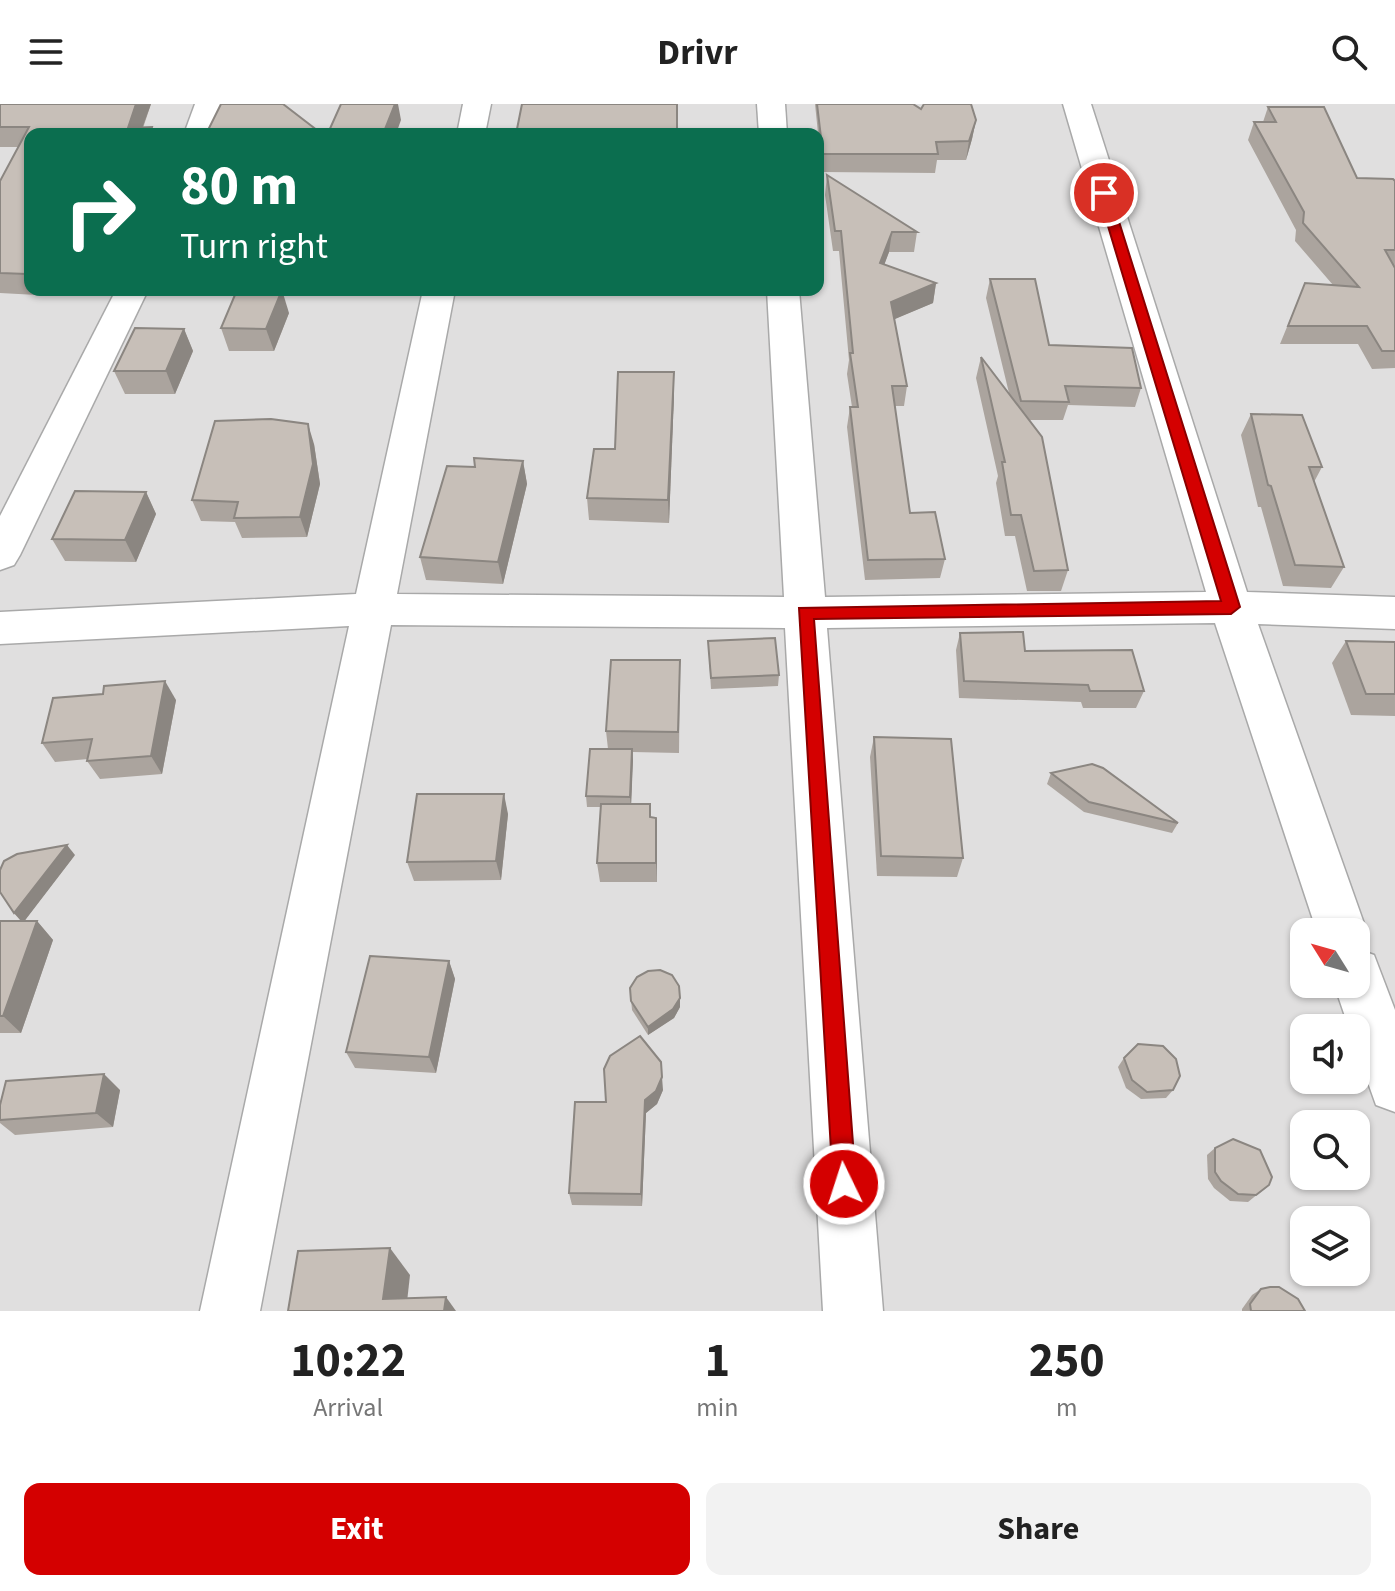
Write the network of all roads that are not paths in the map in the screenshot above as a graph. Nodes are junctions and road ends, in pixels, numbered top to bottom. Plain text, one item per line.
1 (209, 104) edge
2 (477, 104) edge
3 (771, 104) edge
4 (1077, 104) edge
5 (200, 128) edge
6 (472, 128) edge
7 (773, 128) edge
8 (129, 296) edge
9 (438, 296) edge
10 (783, 296) edge
11 (0, 555) edge
12 (1231, 607) junction
13 (376, 609) junction
14 (805, 613) junction
15 (1395, 613) edge
16 (0, 628) edge
17 (1337, 918) edge
18 (1365, 998) edge
19 (1395, 1086) edge
20 (230, 1311) edge
21 (853, 1311) edge

1 - 5 street
2 - 6 street
3 - 7 street
4 - 12 street
8 - 11 street
9 - 13 street
10 - 14 street
12 - 14 street
12 - 15 street
12 - 17 street
13 - 14 street
13 - 16 street
13 - 20 street
14 - 21 street
18 - 19 street

